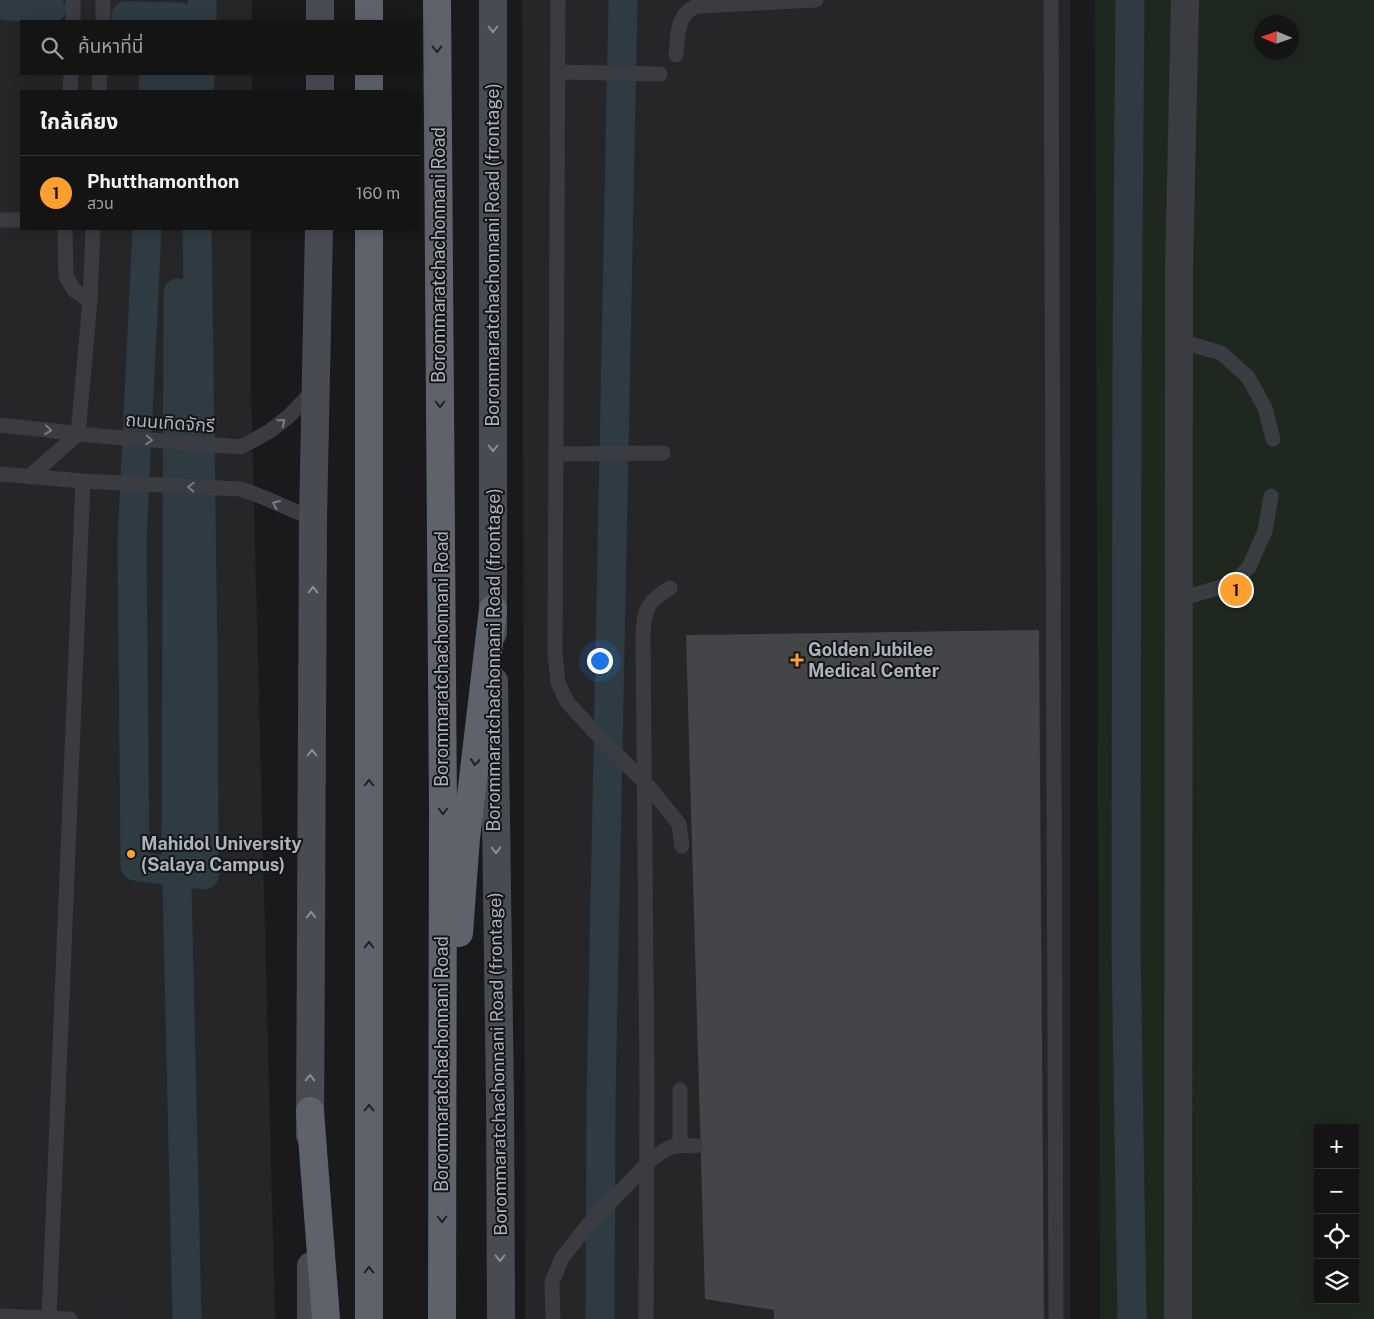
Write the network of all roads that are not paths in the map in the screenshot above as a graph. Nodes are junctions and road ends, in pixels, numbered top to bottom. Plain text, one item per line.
1 (73, 0) edge
2 (104, 0) edge
3 (320, 0) edge
4 (369, 0) edge
5 (437, 0) edge
6 (493, 0) edge
7 (558, 0) edge
8 (816, 0) edge
9 (1051, 0) edge
10 (1185, 0) edge
11 (73, 20) edge
12 (102, 20) edge
13 (320, 20) edge
14 (369, 20) edge
15 (676, 55) dead end
16 (558, 72) junction
17 (653, 74) dead end
18 (71, 75) edge
19 (100, 75) edge
20 (320, 75) edge
21 (369, 75) edge
22 (70, 90) edge
23 (100, 90) edge
24 (320, 90) edge
25 (369, 90) edge
26 (0, 220) edge
27 (20, 220) edge
28 (65, 230) edge
29 (94, 230) edge
30 (319, 230) edge
31 (369, 230) edge
32 (90, 301) junction
33 (1180, 341) junction
34 (316, 388) junction
35 (0, 425) edge
36 (78, 434) junction
37 (1273, 439) dead end
38 (663, 453) dead end
39 (556, 454) junction
40 (0, 474) edge
41 (29, 477) junction
42 (83, 481) junction
43 (1271, 496) dead end
44 (313, 519) junction
45 (670, 588) dead end
46 (1179, 599) junction
47 (492, 609) junction
48 (682, 846) dead end
49 (680, 1090) dead end
50 (310, 1111) junction
51 (680, 1145) junction
52 (696, 1146) dead end
53 (442, 1179) junction
54 (0, 1316) edge
55 (49, 1318) edge
56 (70, 1319) edge
57 (311, 1319) edge
58 (326, 1319) edge
59 (369, 1319) edge
60 (442, 1319) edge
61 (500, 1319) edge
62 (553, 1319) edge
63 (646, 1319) edge
64 (1056, 1319) edge
65 (1178, 1319) edge

1 - 11 lane
2 - 12 lane
3 - 13 main road
4 - 14 highway
5 -> 53 highway, Borommaratchachonnani Road
6 -> 47 main road, Borommaratchachonnani Road (frontage)
7 - 16 lane
8 - 15 lane
9 - 64 lane
10 - 33 street
16 - 17 lane
16 - 39 lane
18 - 22 lane
19 - 23 lane
20 - 24 main road
21 - 25 highway
26 - 27 lane
28 - 32 lane
29 - 32 lane
30 - 34 main road
59 -> 31 highway
32 - 36 lane
33 - 37 lane
33 - 46 street
36 -> 34 lane, ถนนเทิดจักรี
34 - 44 main road
35 -> 36 lane, ถนนเทิดจักรี
36 - 41 lane
38 - 39 lane
39 - 48 lane, bridge
40 - 41 lane
41 - 42 lane
44 -> 42 lane
42 - 55 lane
43 - 46 lane
50 -> 44 main road
45 - 63 lane
46 - 65 street
47 -> 53 highway
47 -> 61 main road, Borommaratchachonnani Road (frontage)
49 - 51 lane
50 - 57 main road
50 - 58 highway
51 - 52 lane
51 - 62 lane, bridge
53 -> 60 highway, Borommaratchachonnani Road
54 - 55 lane
55 - 56 lane

